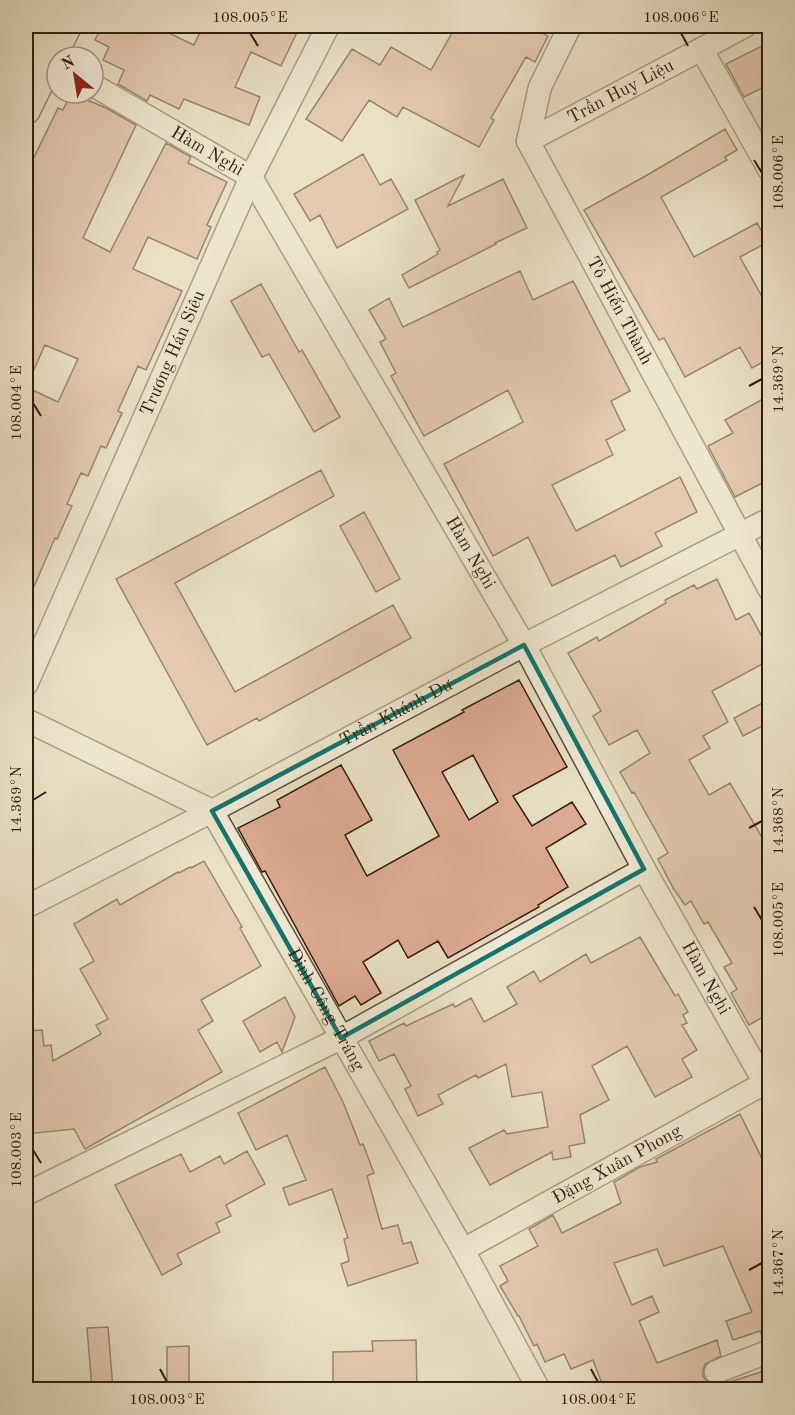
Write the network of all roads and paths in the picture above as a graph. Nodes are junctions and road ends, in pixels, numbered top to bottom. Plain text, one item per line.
1 (67, 26) edge
2 (328, 26) edge
3 (570, 26) edge
4 (744, 26) edge
5 (37, 50) edge
6 (702, 50) junction
7 (105, 92) edge
8 (26, 110) edge
9 (528, 141) junction
10 (770, 171) edge
11 (251, 177) junction
12 (770, 519) edge
13 (739, 534) junction
14 (770, 590) edge
15 (524, 645) junction
16 (26, 685) edge
17 (26, 720) edge
18 (212, 811) junction
19 (644, 869) junction
20 (26, 907) edge
21 (341, 1038) junction
22 (768, 1085) edge
23 (26, 1194) edge
24 (463, 1250) junction
25 (770, 1351) edge
26 (716, 1372) dead end
27 (539, 1389) edge

1 - 5 main road
2 - 11 street, Trương Hán Siêu
3 - 9 street
4 - 6 street, Trần Huy Liệu
5 - 8 main road
6 - 9 street, Trần Huy Liệu
6 - 10 street
7 - 11 street, Hàm Nghi
9 - 13 street, Tô Hiến Thành
11 - 15 street, Hàm Nghi
11 - 16 street, Trương Hán Siêu
12 - 13 street, Trần Khánh Dư
13 - 14 street, Tô Hiến Thành
13 - 15 street, Trần Khánh Dư
15 - 18 street, Trần Khánh Dư
15 - 19 street, Hàm Nghi
17 - 18 street
18 - 20 street, Trần Khánh Dư
18 - 21 street, Đinh Công Tráng
19 - 21 street
19 - 22 street, Hàm Nghi
21 - 23 street
21 - 24 street, Đinh Công Tráng
22 - 24 street, Đặng Xuân Phong
24 - 27 street, Đinh Công Tráng
25 - 26 street

